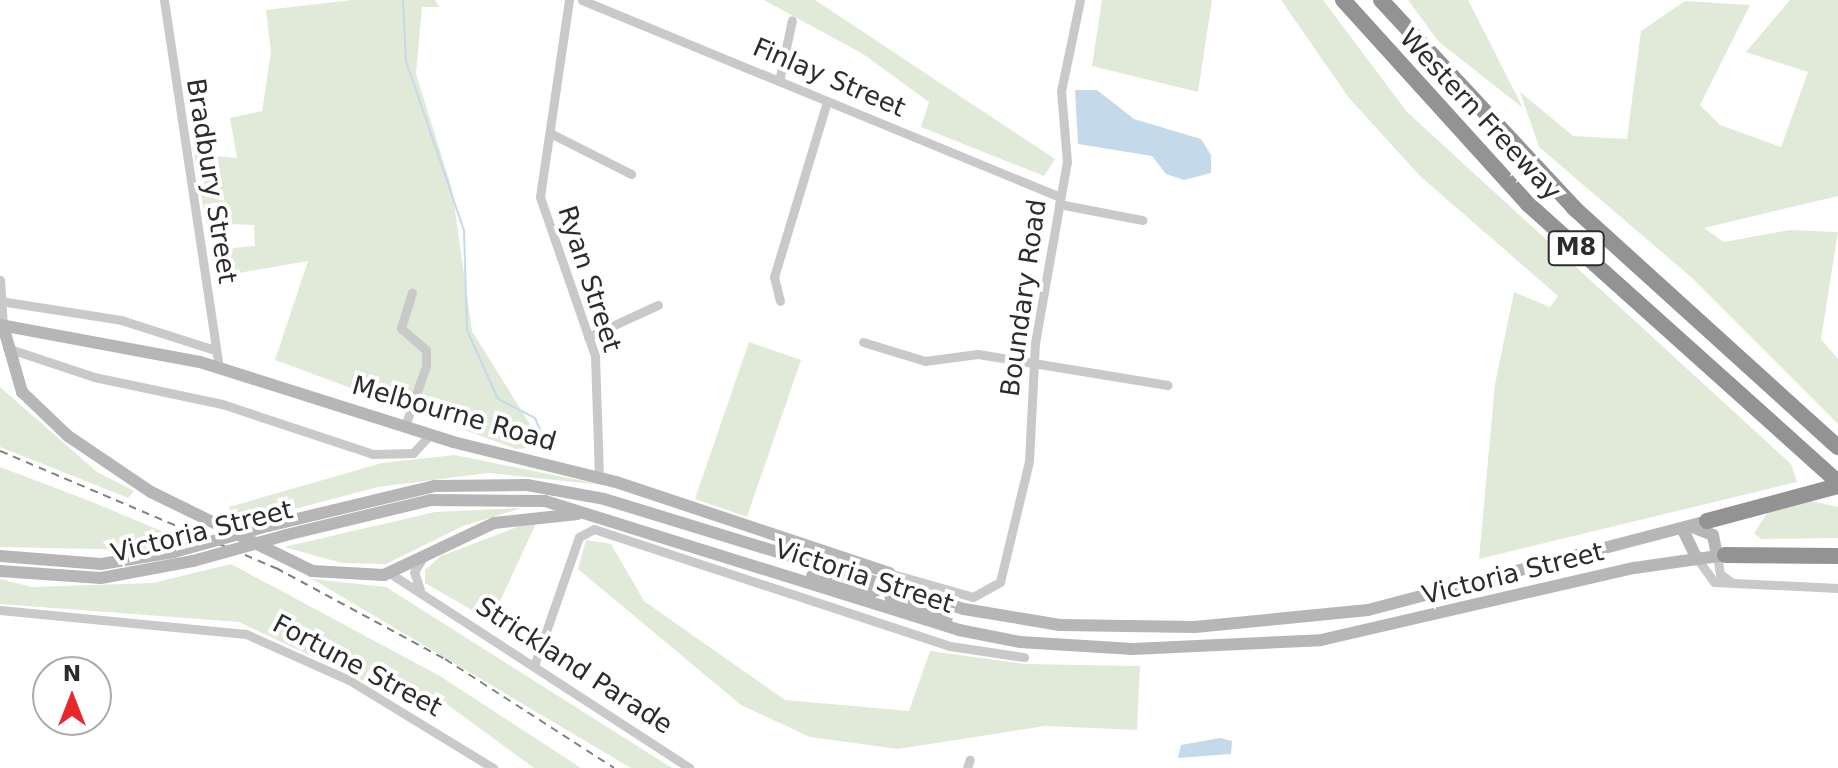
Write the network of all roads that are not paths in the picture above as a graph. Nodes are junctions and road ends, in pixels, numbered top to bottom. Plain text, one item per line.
1 (164, 0) edge
2 (569, 0) edge
3 (582, 0) edge
4 (1080, 0) edge
5 (1343, 0) edge
6 (1381, 0) edge
7 (792, 20) dead end
8 (779, 81) junction
9 (827, 102) junction
10 (550, 133) junction
11 (631, 174) dead end
12 (1059, 200) junction
13 (1142, 220) dead end
14 (0, 280) edge
15 (412, 293) dead end
16 (1, 301) edge
17 (780, 301) dead end
18 (658, 305) dead end
19 (2, 326) edge
20 (588, 337) junction
21 (863, 342) dead end
22 (7, 348) junction
23 (212, 349) junction
24 (219, 367) junction
25 (1032, 368) junction
26 (1167, 385) dead end
27 (405, 426) junction
28 (430, 435) junction
29 (1838, 447) edge
30 (599, 477) junction
31 (1838, 484) edge
32 (613, 518) junction
33 (1707, 521) joint
34 (1684, 528) junction
35 (651, 530) junction
36 (270, 551) junction
37 (426, 555) junction
38 (1721, 555) junction
39 (0, 556) edge
40 (1838, 556) edge
41 (1696, 557) junction
42 (0, 571) edge
43 (391, 574) junction
44 (367, 577) junction
45 (888, 580) junction
46 (1734, 583) junction
47 (1838, 588) edge
48 (987, 595) joint
49 (430, 598) junction
50 (0, 610) edge
51 (1014, 641) junction
52 (1024, 657) dead end
53 (535, 663) junction
54 (493, 768) edge
55 (690, 768) edge

1 - 23 street, Bradbury Street
2 - 10 street, Ryan Street
3 - 8 street, Finlay Street
4 - 12 street, Boundary Road
5 - 31 highway, Western Freeway / M8
6 - 29 highway, Western Freeway / M8
7 - 8 street
8 - 9 street, Finlay Street
9 - 12 street, Finlay Street
9 - 17 street
10 - 11 street
10 - 20 street, Ryan Street
12 - 13 street, Finlay Street
12 - 25 street, Boundary Road
14 - 16 street
15 - 27 street
16 - 19 street
16 - 23 street
18 - 20 street
19 - 22 main road, Strickland Parade
19 - 24 main road, Melbourne Road
20 - 30 street, Ryan Street
21 - 25 street
22 - 28 street
22 - 36 main road, Strickland Parade
23 - 24 street, Bradbury Street
24 - 27 main road, Melbourne Road
25 - 26 street
25 - 48 street, Boundary Road
27 - 28 main road, Melbourne Road
28 - 30 main road, Melbourne Road
30 - 45 main road, Melbourne Road
31 - 33 highway
32 - 35 main road, Victoria Street
32 - 37 main road
32 - 42 main road, Victoria Street, bridge
33 - 34 main road, Victoria Street
34 - 38 main road
34 - 41 main road
34 - 45 main road, Victoria Street
35 - 45 main road
35 - 51 main road, Victoria Street
36 - 43 main road, Strickland Parade
36 - 44 main road, Strickland Parade
37 - 43 main road
37 - 49 street
38 - 40 highway
38 - 41 main road, Victoria Street
38 - 46 street
39 - 45 main road, Victoria Street, bridge
41 - 46 street
41 - 51 main road, Victoria Street
43 - 44 main road, Strickland Parade
43 - 49 street, Strickland Parade
44 - 49 street, Strickland Parade
45 - 48 street, Melbourne Road
45 - 51 main road
46 - 47 street
49 - 53 street, Strickland Parade
50 - 54 street, Fortune Street
52 - 53 street
53 - 55 street, Strickland Parade

